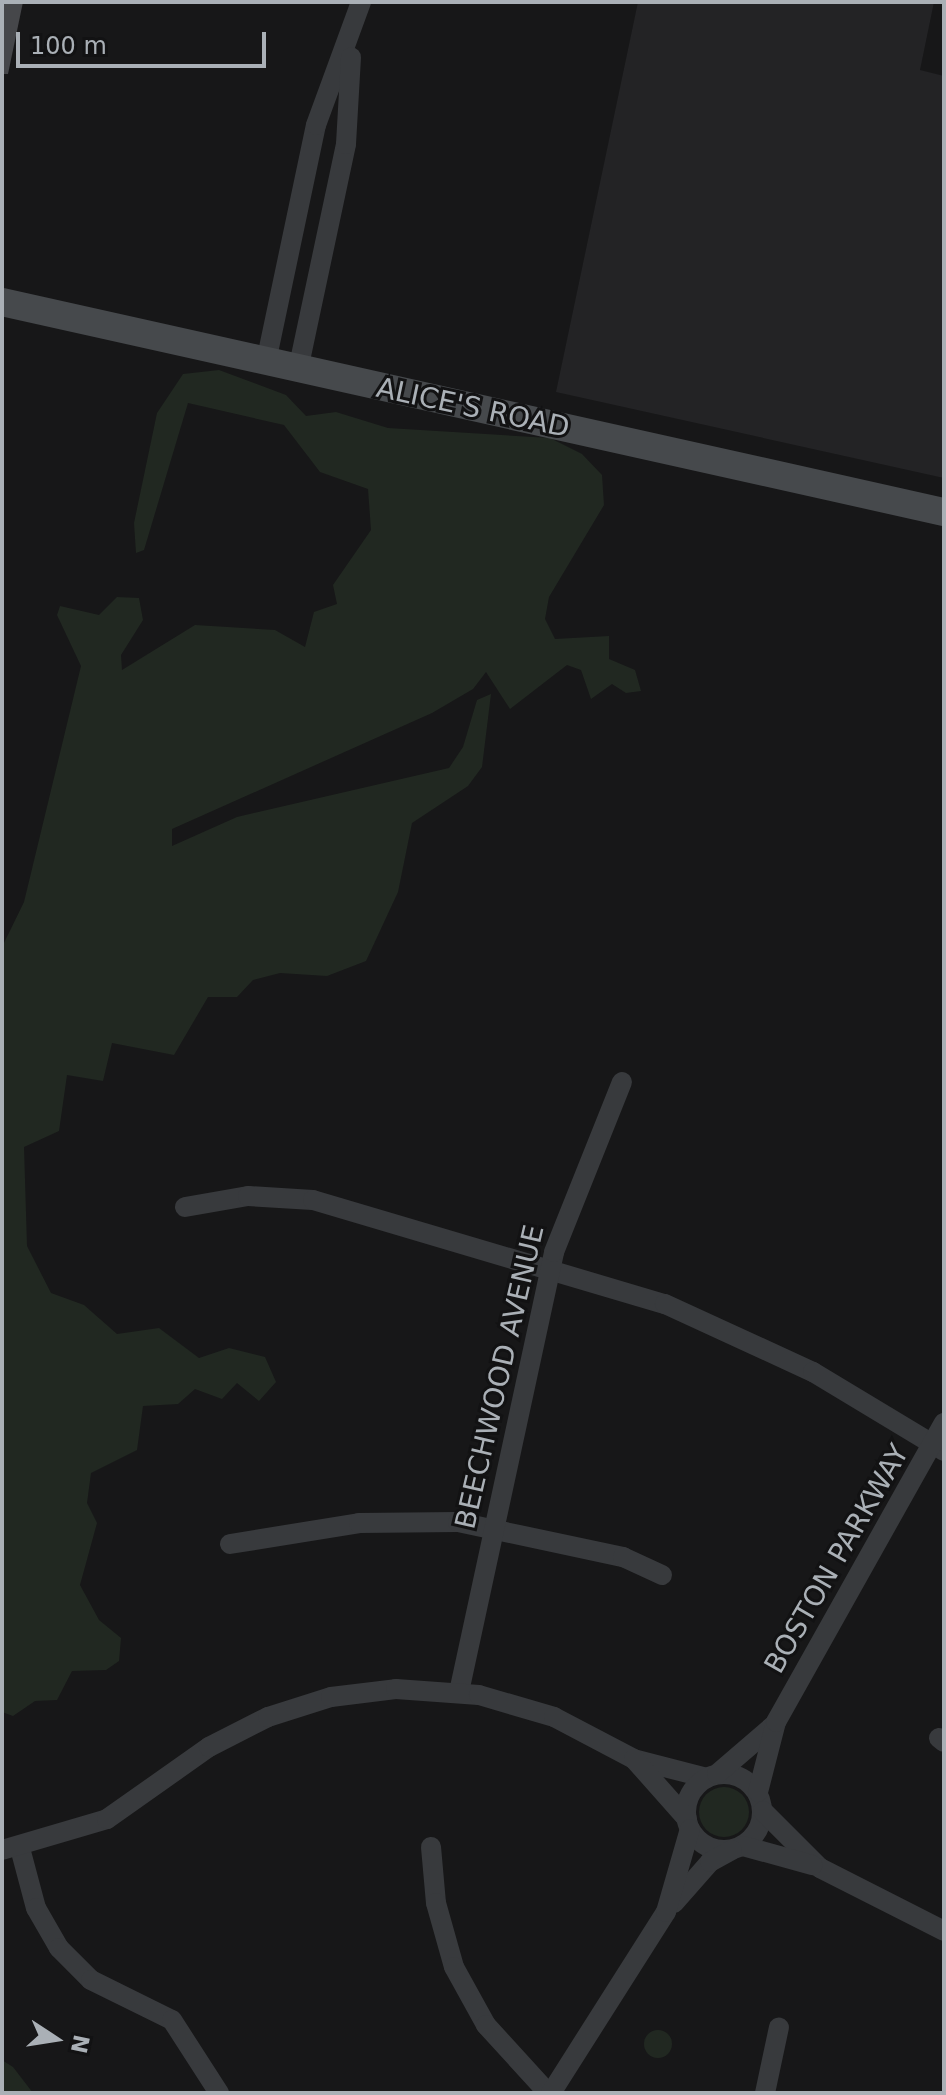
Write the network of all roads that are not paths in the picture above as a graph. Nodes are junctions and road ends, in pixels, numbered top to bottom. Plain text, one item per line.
1 (361, 2) edge
2 (352, 41) junction
3 (2, 302) edge
4 (266, 362) junction
5 (298, 370) junction
6 (944, 512) edge
7 (622, 1082) dead end
8 (185, 1207) dead end
9 (549, 1272) junction
10 (944, 1423) edge
11 (939, 1448) edge
12 (494, 1528) junction
13 (230, 1544) dead end
14 (662, 1575) dead end
15 (459, 1692) junction
16 (776, 1722) junction
17 (634, 1759) junction
18 (711, 1776) junction
19 (760, 1802) junction
20 (688, 1824) junction
21 (431, 1847) dead end
22 (738, 1847) junction
23 (11, 1849) edge
24 (820, 1868) junction
25 (666, 1912) junction
26 (944, 1931) edge
27 (779, 2027) dead end
28 (219, 2093) edge
29 (549, 2093) edge
30 (765, 2093) edge

1 - 2 street
2 - 4 street
2 - 5 street
3 - 4 main road, ALICE'S ROAD
4 - 5 main road, ALICE'S ROAD
5 - 6 main road, ALICE'S ROAD
7 - 9 street, BEECHWOOD AVENUE
8 - 9 street
9 - 11 street
9 - 12 street, BEECHWOOD AVENUE
10 - 11 street, BOSTON PARKWAY
11 - 16 street, BOSTON PARKWAY
12 - 13 street
12 - 14 street
12 - 15 street, BEECHWOOD AVENUE
15 - 17 street
15 - 23 street
16 - 18 street, BOSTON PARKWAY
16 - 19 street, BOSTON PARKWAY
17 - 18 street
17 - 20 street
18 - 19 street
18 - 20 street
19 - 22 street
19 - 24 street
20 - 22 street
20 - 25 street
21 - 29 street
22 - 24 street
22 - 25 street
23 - 28 street
24 - 26 street
25 - 29 street
27 - 30 street

